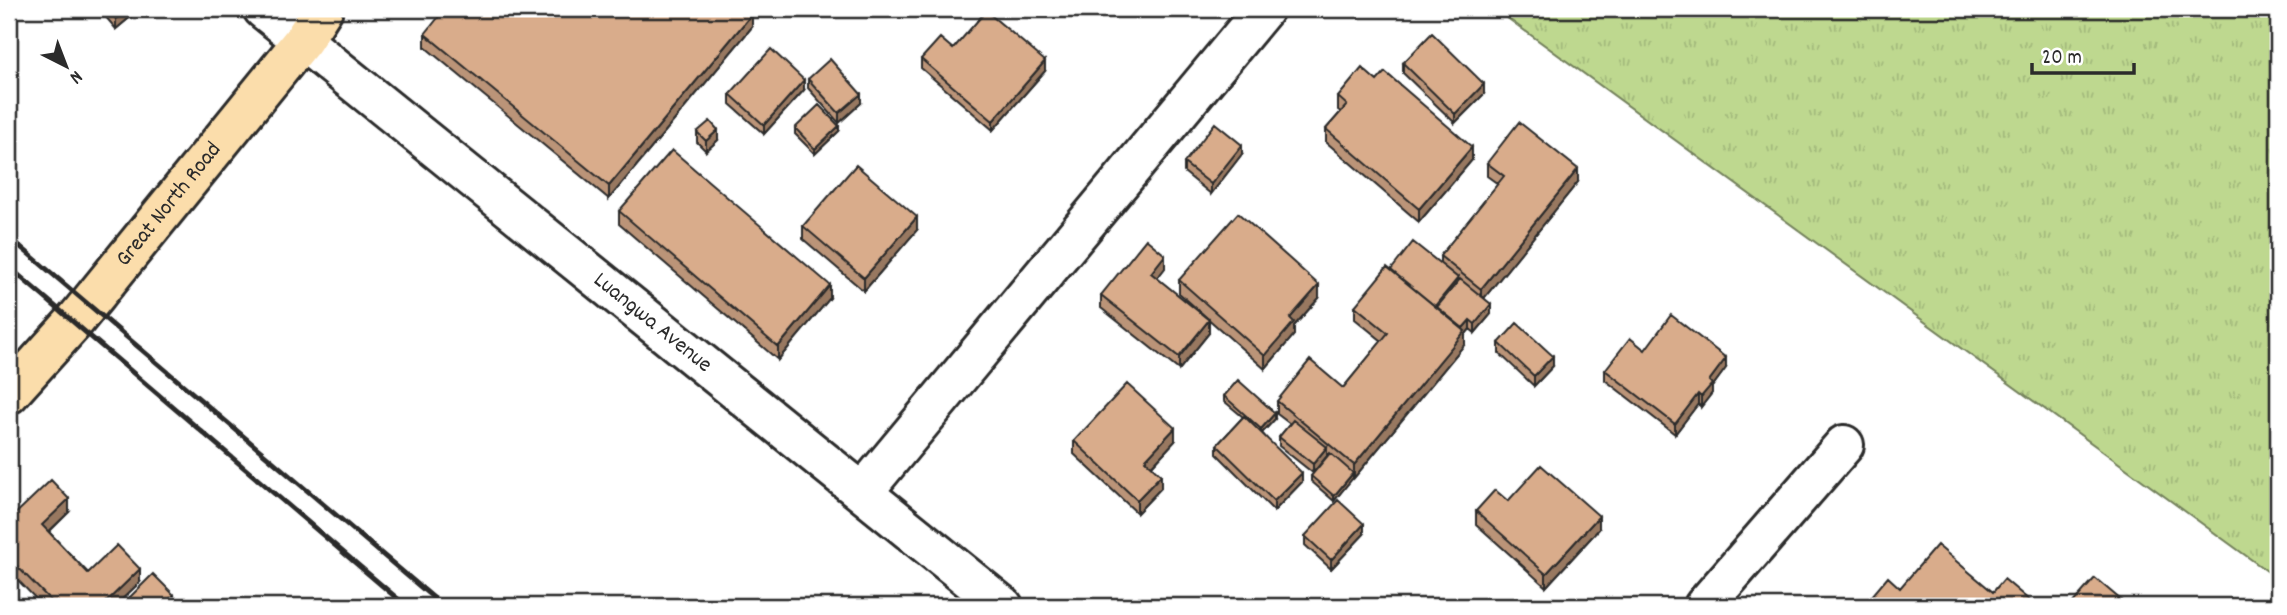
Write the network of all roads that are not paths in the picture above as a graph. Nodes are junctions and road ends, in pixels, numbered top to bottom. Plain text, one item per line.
1 (263, 9) edge
2 (1264, 9) edge
3 (313, 24) edge
4 (9, 394) edge
5 (1843, 445) dead end
6 (863, 492) junction
7 (1003, 606) edge
8 (1704, 606) edge

1 - 3 street, Luangwa Avenue
2 - 6 street
3 - 4 highway, Great North Road
3 - 6 street, Luangwa Avenue
5 - 8 street
6 - 7 street, Luangwa Avenue

